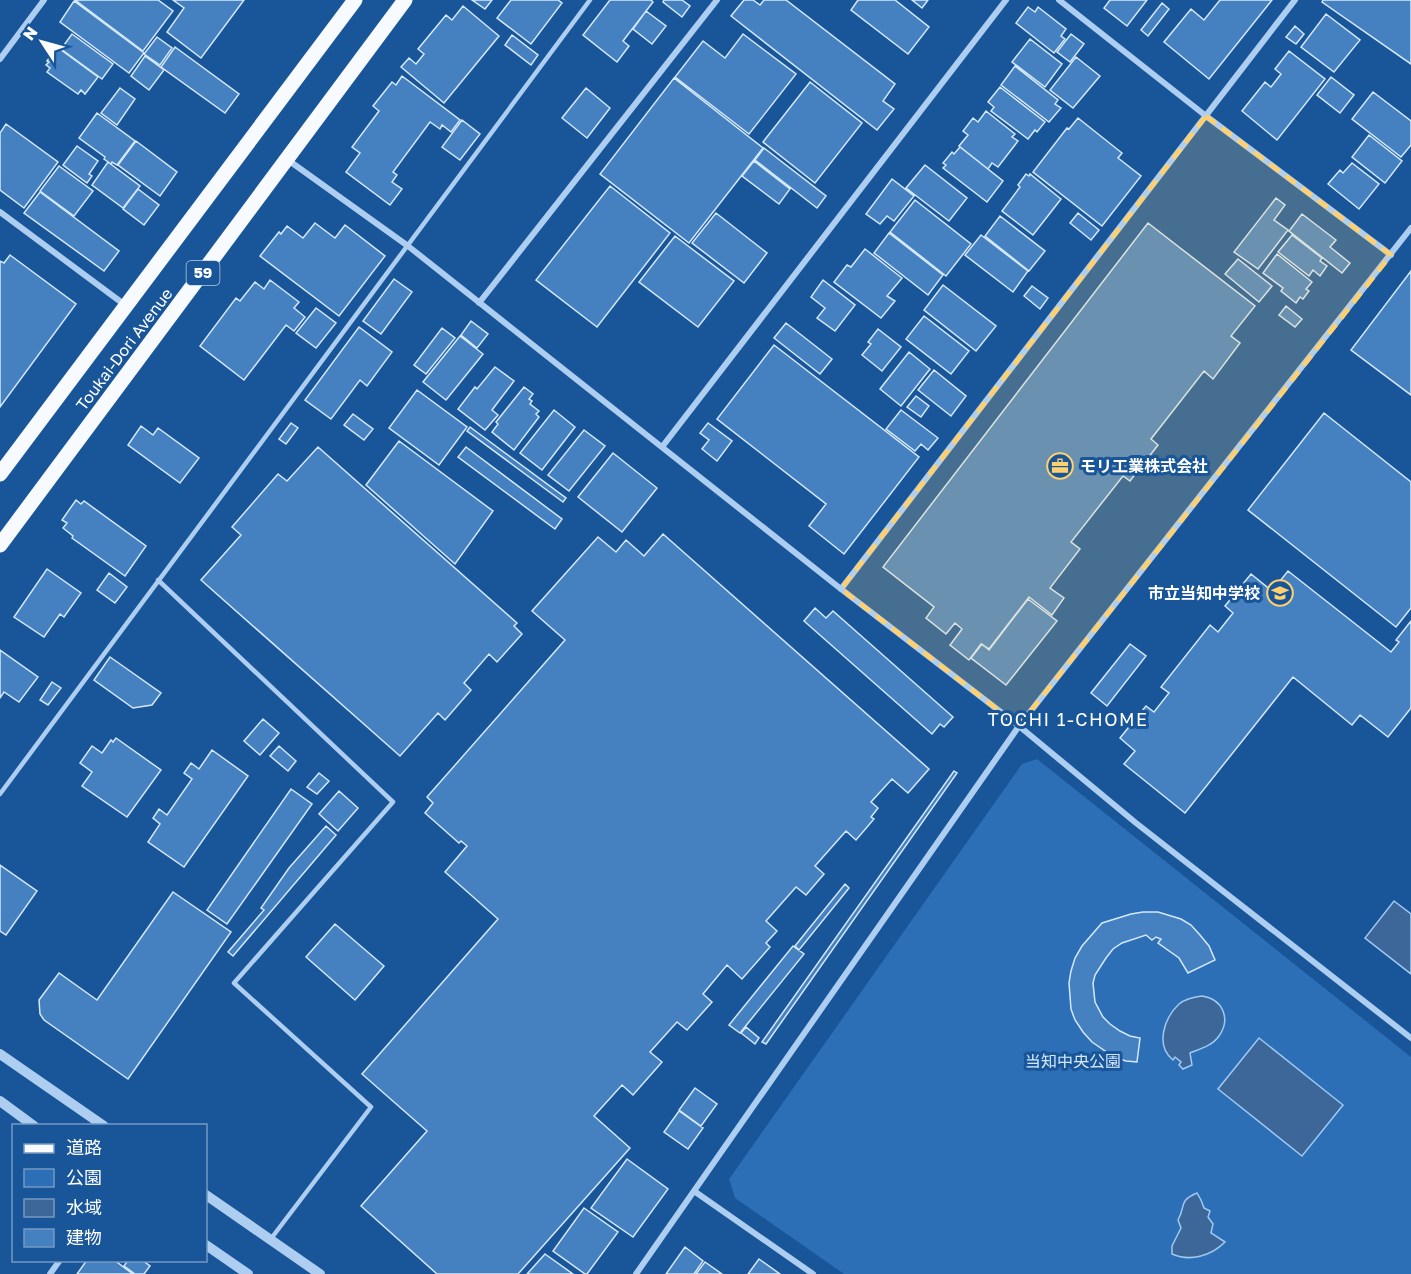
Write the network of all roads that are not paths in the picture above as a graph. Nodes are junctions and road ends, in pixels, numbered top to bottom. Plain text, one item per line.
1 (44, 0) edge
2 (355, 0) edge
3 (405, 0) edge
4 (590, 0) edge
5 (717, 0) edge
6 (1006, 0) edge
7 (1059, 0) edge
8 (1295, 0) edge
9 (0, 59) edge
10 (1206, 116) junction
11 (288, 159) junction
12 (0, 212) edge
13 (1411, 228) edge
14 (408, 246) junction
15 (1391, 255) junction
16 (479, 303) junction
17 (127, 306) junction
18 (662, 447) junction
19 (0, 474) edge
20 (0, 545) edge
21 (158, 580) junction
22 (841, 589) junction
23 (1019, 726) junction
24 (0, 794) edge
25 (1411, 1038) edge
26 (0, 1054) edge
27 (0, 1101) edge
28 (33, 1124) edge
29 (103, 1124) edge
30 (694, 1191) junction
31 (207, 1196) edge
32 (270, 1240) junction
33 (207, 1246) edge
34 (248, 1274) edge
35 (320, 1274) edge
36 (636, 1274) edge
37 (813, 1274) edge

1 - 9 street
2 - 17 main road, Toukai-Dori Avenue / 59
3 - 11 main road, Toukai-Dori Avenue / 59
4 - 14 lane
5 - 16 street
6 - 18 street
7 - 10 street
8 - 10 street
10 - 15 street
10 - 22 street
11 - 14 street
11 - 20 main road, Toukai-Dori Avenue / 59
12 - 17 street
13 - 15 street
14 - 16 street
14 - 21 lane
15 - 23 street
16 - 18 street
17 - 19 main road, Toukai-Dori Avenue / 59
18 - 22 street
21 - 24 lane
21 - 32 lane
22 - 23 street
23 - 25 street
23 - 30 street
26 - 29 street
27 - 28 street
30 - 36 street
30 - 37 street
31 - 32 street
32 - 35 street
33 - 34 street

